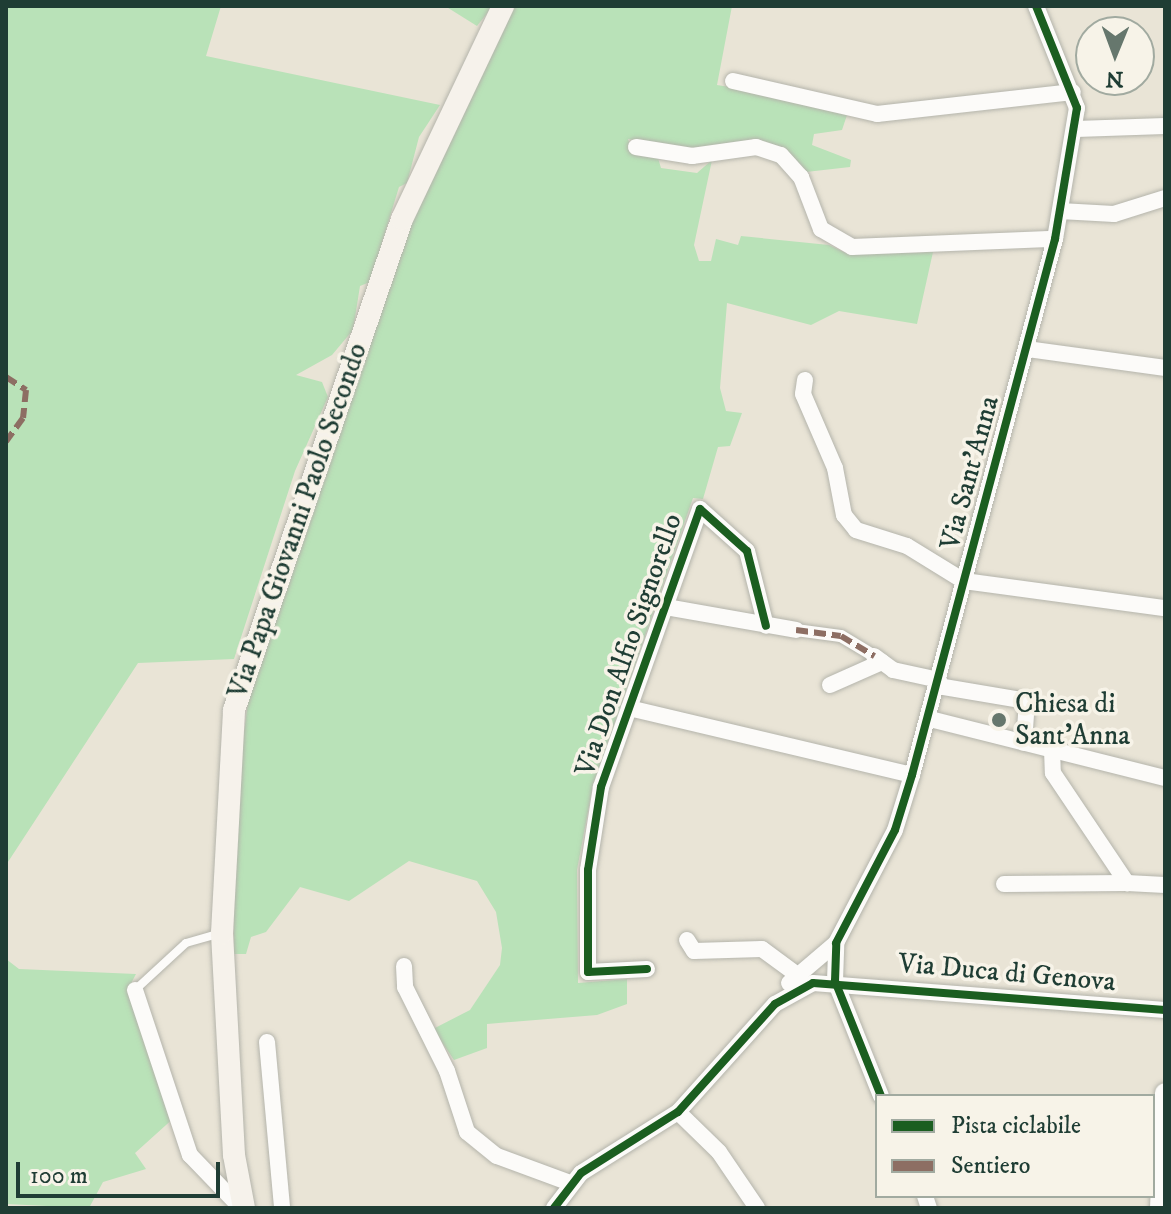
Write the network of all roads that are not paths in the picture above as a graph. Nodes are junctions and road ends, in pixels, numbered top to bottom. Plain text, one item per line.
1 (503, 6) edge
2 (1036, 6) edge
3 (733, 81) dead end
4 (1073, 92) junction
5 (1165, 126) edge
6 (1076, 129) junction
7 (636, 147) dead end
8 (1165, 198) edge
9 (1060, 211) junction
10 (1055, 239) junction
11 (1027, 349) junction
12 (1165, 368) edge
13 (805, 380) dead end
14 (964, 581) junction
15 (666, 607) junction
16 (1165, 608) edge
17 (766, 626) junction
18 (796, 630) joint
19 (878, 659) junction
20 (938, 683) junction
21 (830, 685) dead end
22 (629, 708) junction
23 (930, 719) junction
24 (1024, 743) junction
25 (1052, 749) junction
26 (912, 775) junction
27 (1165, 778) edge
28 (1127, 883) junction
29 (1004, 884) dead end
30 (1165, 885) edge
31 (222, 933) junction
32 (687, 940) dead end
33 (836, 943) junction
34 (404, 966) dead end
35 (647, 969) dead end
36 (796, 974) junction
37 (840, 985) junction
38 (135, 990) joint
39 (775, 1004) junction
40 (1165, 1010) edge
41 (267, 1042) dead end
42 (1165, 1093) edge
43 (880, 1094) edge
44 (678, 1112) junction
45 (570, 1183) junction
46 (242, 1208) edge
47 (282, 1208) edge
48 (554, 1208) edge
49 (757, 1208) edge
50 (1160, 1208) edge

1 - 31 main road, Via Papa Giovanni Paolo Secondo
2 - 4 street, Via Sant'Anna
3 - 4 street
4 - 6 street, Via Sant'Anna
5 - 6 street
6 - 9 street, Via Sant'Anna
7 - 10 street
8 - 9 street
9 - 10 street, Via Sant'Anna
10 - 11 street, Via Sant'Anna
11 - 12 street
11 - 14 street, Via Sant'Anna
13 - 14 street
14 - 16 street
14 - 20 street, Via Sant'Anna
15 - 17 street
15 - 17 street, Via Don Alfio Signorello
15 - 22 street, Via Don Alfio Signorello
17 - 18 street
18 - 19 street
19 - 20 street
19 - 21 street
20 - 23 street, Via Sant'Anna
20 - 24 street
22 - 26 street
22 - 35 street, Via Don Alfio Signorello
23 - 24 street
23 - 26 street, Via Sant'Anna
24 - 25 street
25 - 27 street
25 - 28 street
26 - 33 street, Via Sant'Anna
28 - 29 street
28 - 30 street
31 - 38 lane
31 - 46 main road, Via Papa Giovanni Paolo Secondo
32 - 36 street
33 - 36 street
33 - 37 street
34 - 45 street
36 - 39 street
37 - 39 street, Via Duca di Genova
37 - 40 street, Via Duca di Genova
37 - 43 street
38 - 46 street
39 - 44 street
41 - 47 street
42 - 50 street
44 - 45 street
44 - 49 street
45 - 48 street

